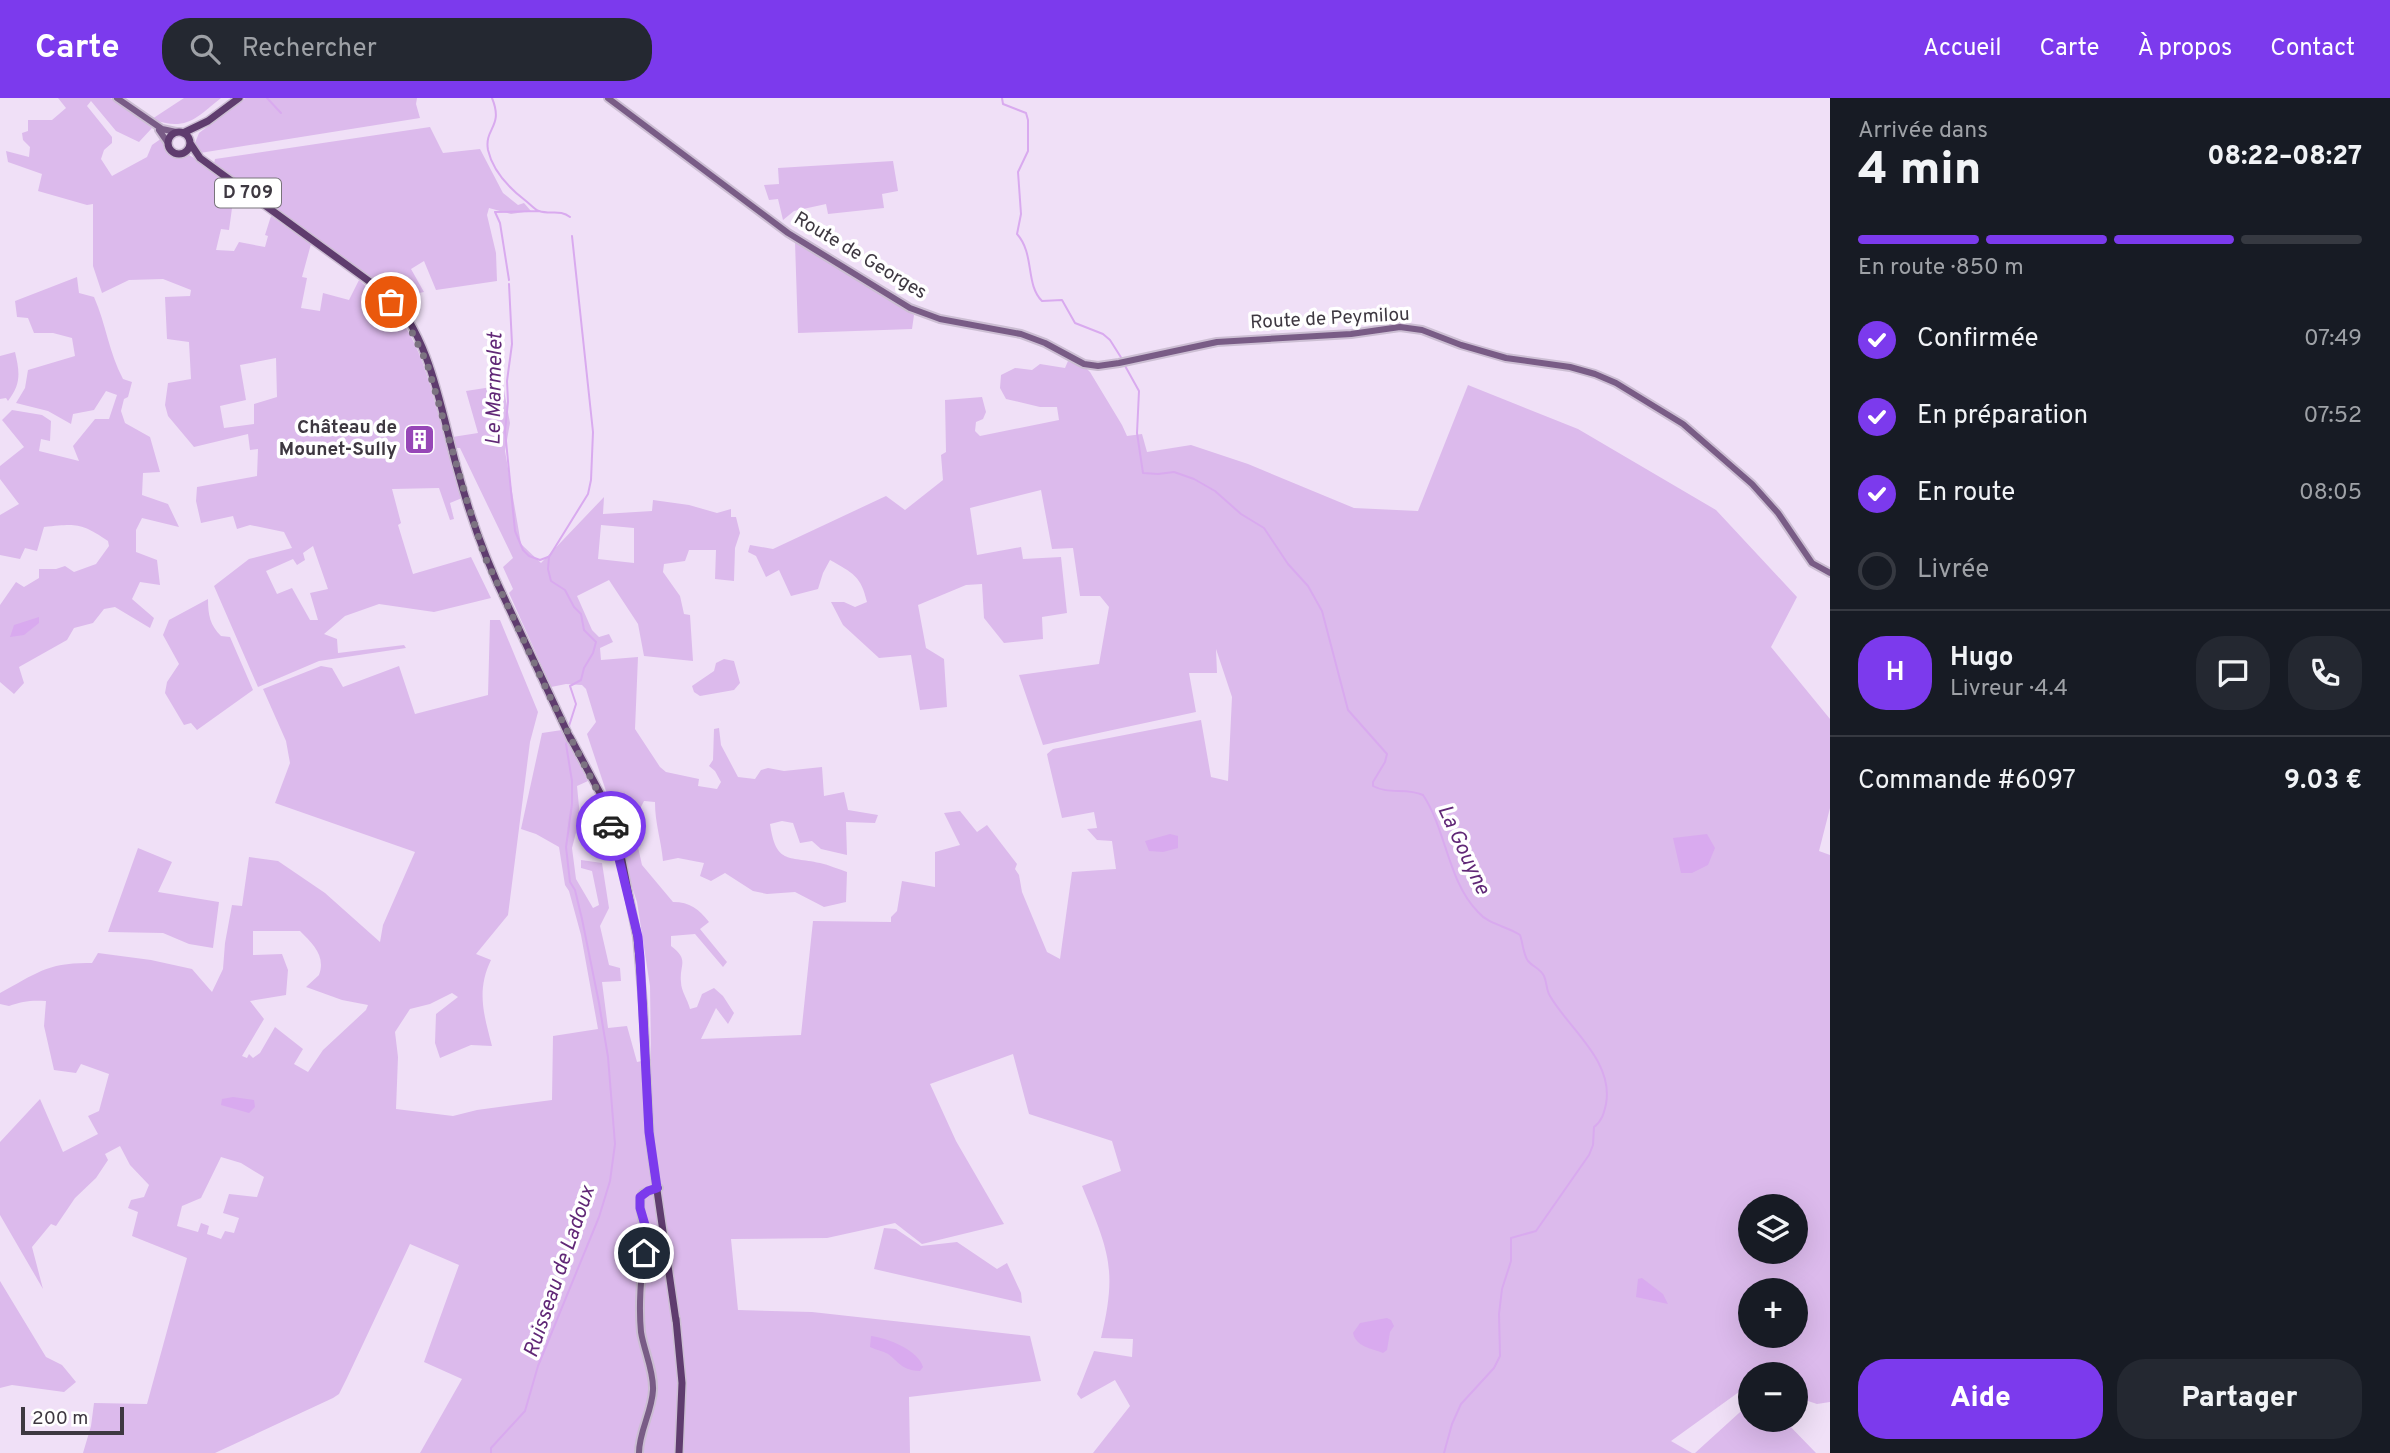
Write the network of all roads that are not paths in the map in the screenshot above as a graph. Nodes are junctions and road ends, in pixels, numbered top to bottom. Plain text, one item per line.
1 (117, 98) edge
2 (239, 98) edge
3 (608, 98) edge
4 (208, 121) junction
5 (150, 122) junction
6 (180, 133) junction
7 (190, 141) junction
8 (168, 144) junction
9 (183, 152) junction
10 (200, 158) junction
11 (1127, 361) joint
12 (1830, 573) edge
13 (570, 737) junction
14 (627, 889) junction
15 (658, 1188) junction
16 (639, 1453) edge
17 (679, 1453) edge

1 - 5 street
2 - 4 main road
3 - 11 street, Route de Georges
4 - 6 main road
4 - 7 main road
5 - 6 street
5 - 8 street
6 - 7 main road
6 - 8 main road
7 - 9 main road
7 - 10 main road, D 709
8 - 9 main road
9 - 10 main road, D 709
10 - 13 main road, D 709
11 - 12 street, Route de Peymilou
13 - 14 main road, D 709
13 - 14 main road, D 709
14 - 15 main road, D 709
15 - 16 street
15 - 17 main road, D 709

